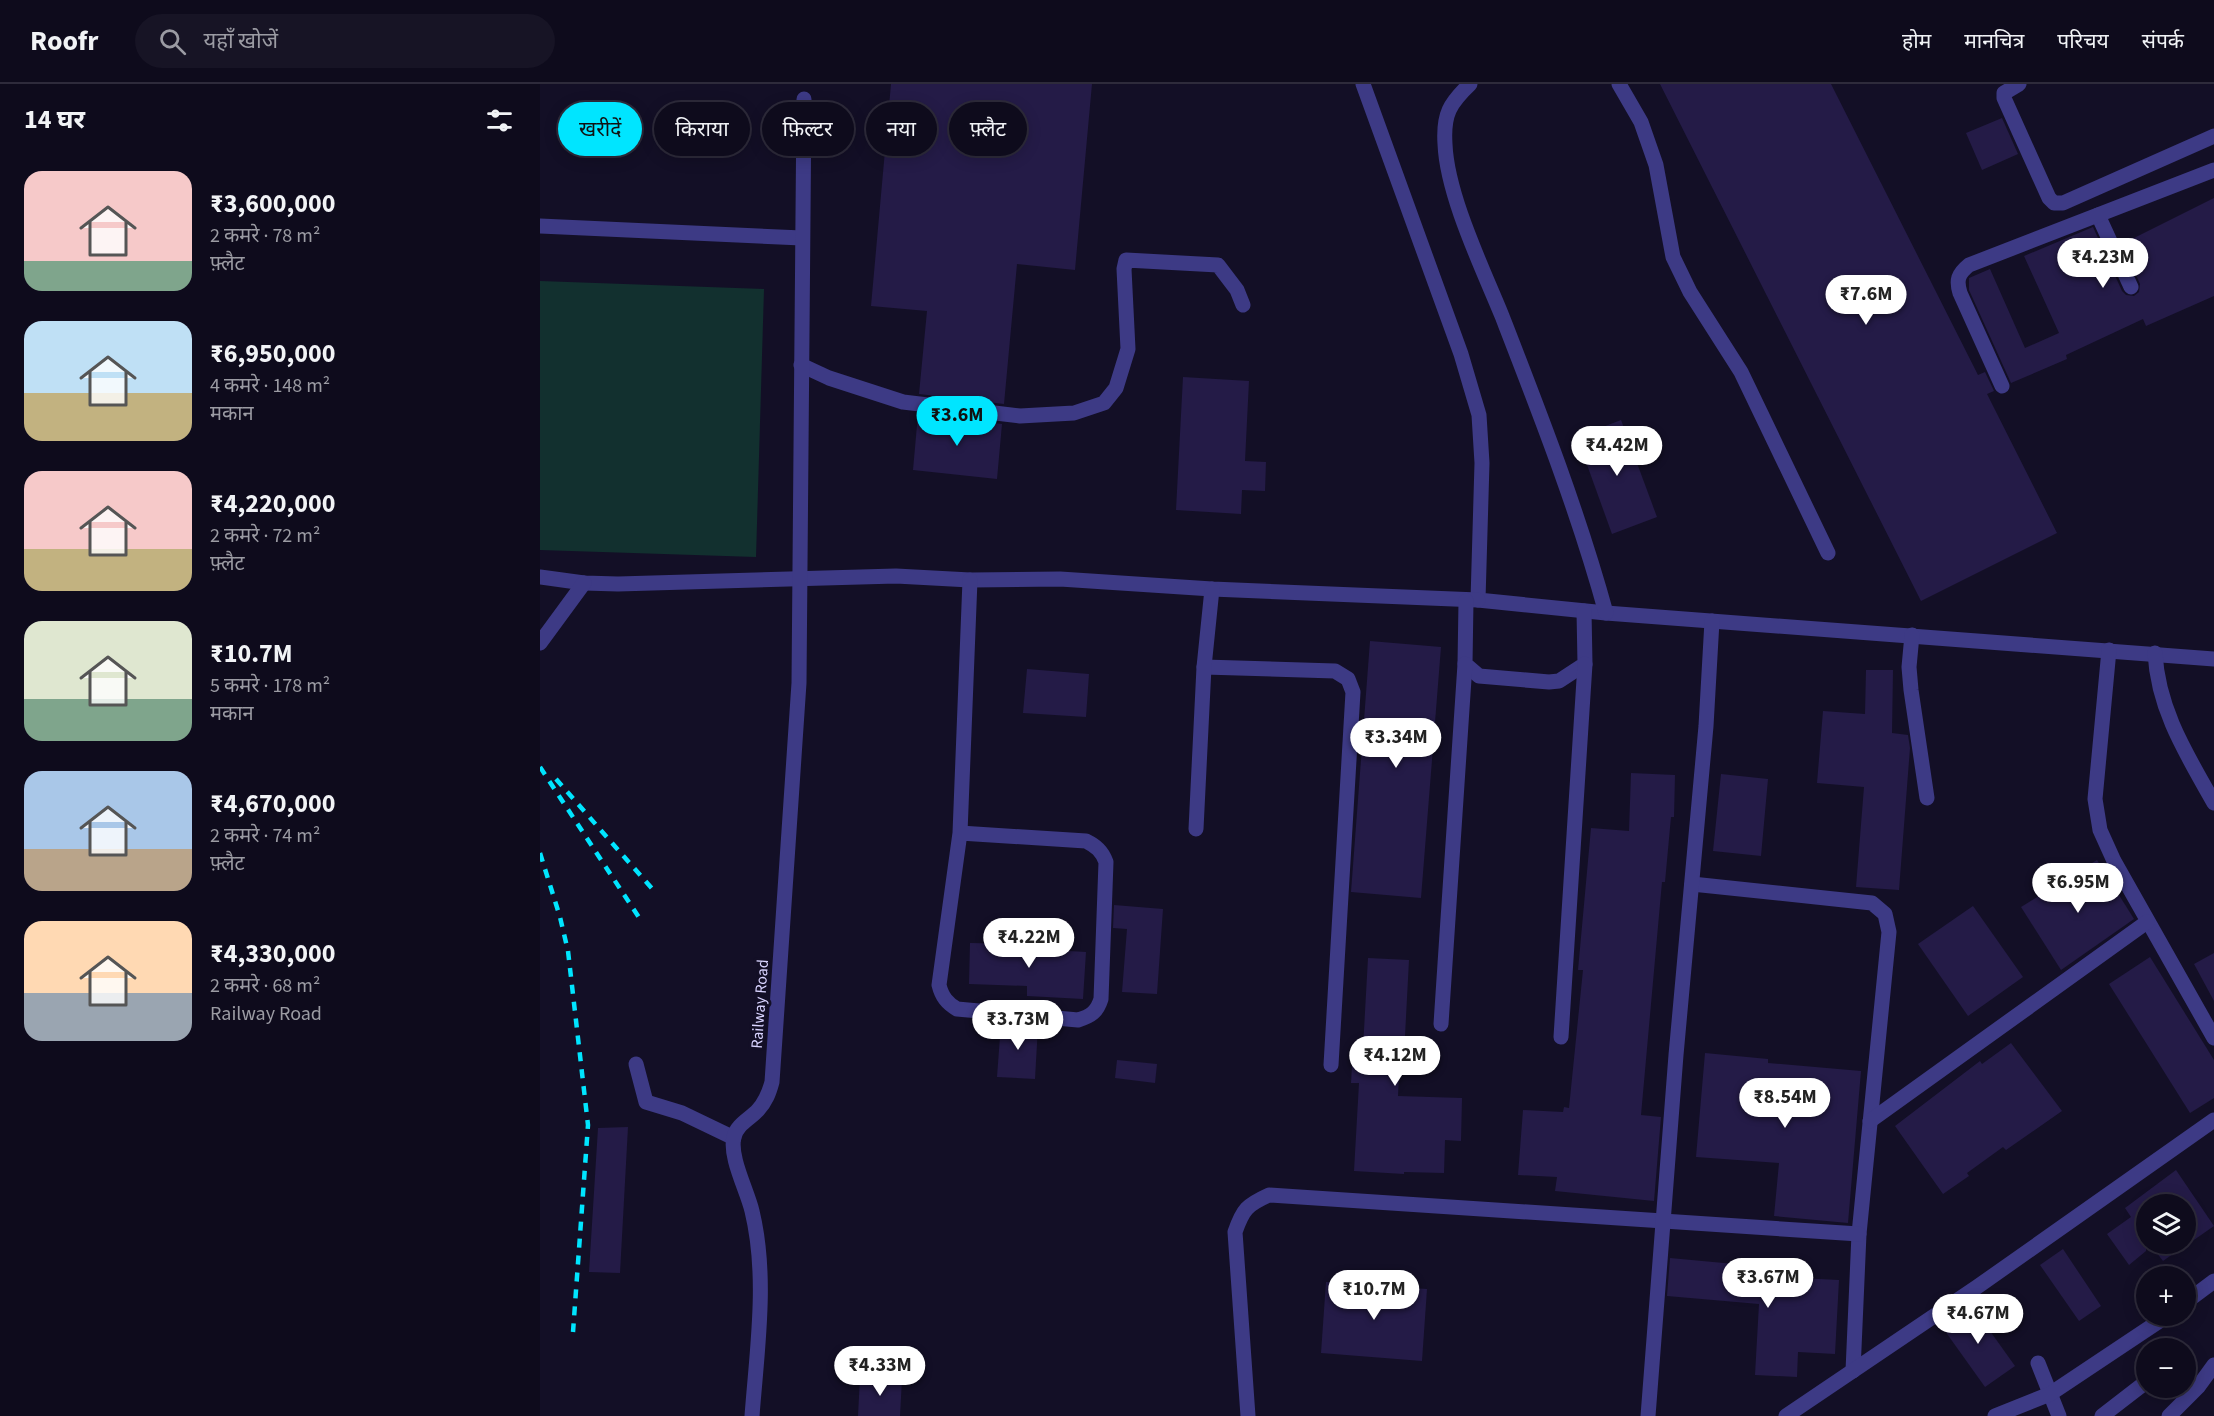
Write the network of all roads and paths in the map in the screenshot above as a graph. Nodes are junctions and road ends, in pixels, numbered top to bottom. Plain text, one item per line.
1 (1363, 84) edge
2 (1470, 84) edge
3 (1619, 84) edge
4 (2019, 84) edge
5 (804, 99) dead end
6 (2214, 136) edge
7 (2214, 170) edge
8 (2098, 214) junction
9 (540, 226) edge
10 (802, 238) junction
11 (2131, 287) dead end
12 (1243, 305) dead end
13 (801, 365) junction
14 (2002, 386) dead end
15 (1828, 554) dead end
16 (540, 577) edge
17 (800, 578) junction
18 (970, 580) junction
19 (584, 583) junction
20 (1212, 589) junction
21 (1472, 601) junction
22 (1584, 611) junction
23 (1606, 613) junction
24 (1712, 621) junction
25 (1912, 635) junction
26 (540, 643) edge
27 (2109, 650) junction
28 (2155, 653) junction
29 (2214, 659) edge
30 (1465, 664) junction
31 (1585, 664) junction
32 (1204, 667) junction
33 (1927, 798) dead end
34 (2214, 803) edge
35 (1196, 829) dead end
36 (960, 833) junction
37 (1692, 884) junction
38 (2147, 922) junction
39 (1441, 1024) dead end
40 (1561, 1037) dead end
41 (2214, 1038) edge
42 (636, 1064) dead end
43 (1331, 1065) dead end
44 (2214, 1120) edge
45 (1870, 1121) junction
46 (734, 1138) junction
47 (1662, 1221) junction
48 (1859, 1234) junction
49 (2214, 1281) edge
50 (2196, 1294) edge
51 (2152, 1326) edge
52 (2038, 1363) dead end
53 (2214, 1365) edge
54 (1853, 1371) junction
55 (2136, 1390) edge
56 (2050, 1394) junction
57 (753, 1416) edge
58 (1248, 1416) edge
59 (1648, 1416) edge
60 (1786, 1416) edge
61 (1995, 1416) edge
62 (2059, 1416) edge
63 (2102, 1416) edge
64 (2169, 1416) edge

1 - 21 street
2 - 23 street
3 - 15 street
4 - 6 street
5 - 10 street, Railway Road
7 - 8 street
8 - 11 street
8 - 14 street
9 - 10 street
10 - 13 street, Railway Road
12 - 13 street
13 - 17 street, Railway Road
16 - 19 street
17 - 18 street
17 - 19 street
17 - 46 street, Railway Road
18 - 20 street
18 - 36 street
19 - 26 street
20 - 21 street
20 - 32 street
21 - 22 street
21 - 30 street
22 - 23 street
22 - 31 street
23 - 24 street
24 - 25 street
24 - 37 street
25 - 27 street
25 - 33 street
27 - 28 street
27 - 38 street
28 - 29 street
28 - 34 street
30 - 31 street
30 - 39 street
31 - 40 street
32 - 35 street
32 - 43 street
36 - 36 street
37 - 45 street
37 - 47 street
38 - 41 street
38 - 45 street
42 - 46 street
44 - 54 street
45 - 48 street
46 - 57 street
47 - 48 street
47 - 58 street
47 - 59 street
48 - 54 street
49 - 50 street
51 - 56 street
52 - 56 street
53 - 64 street
54 - 60 street
55 - 63 street
56 - 61 street
56 - 62 street

